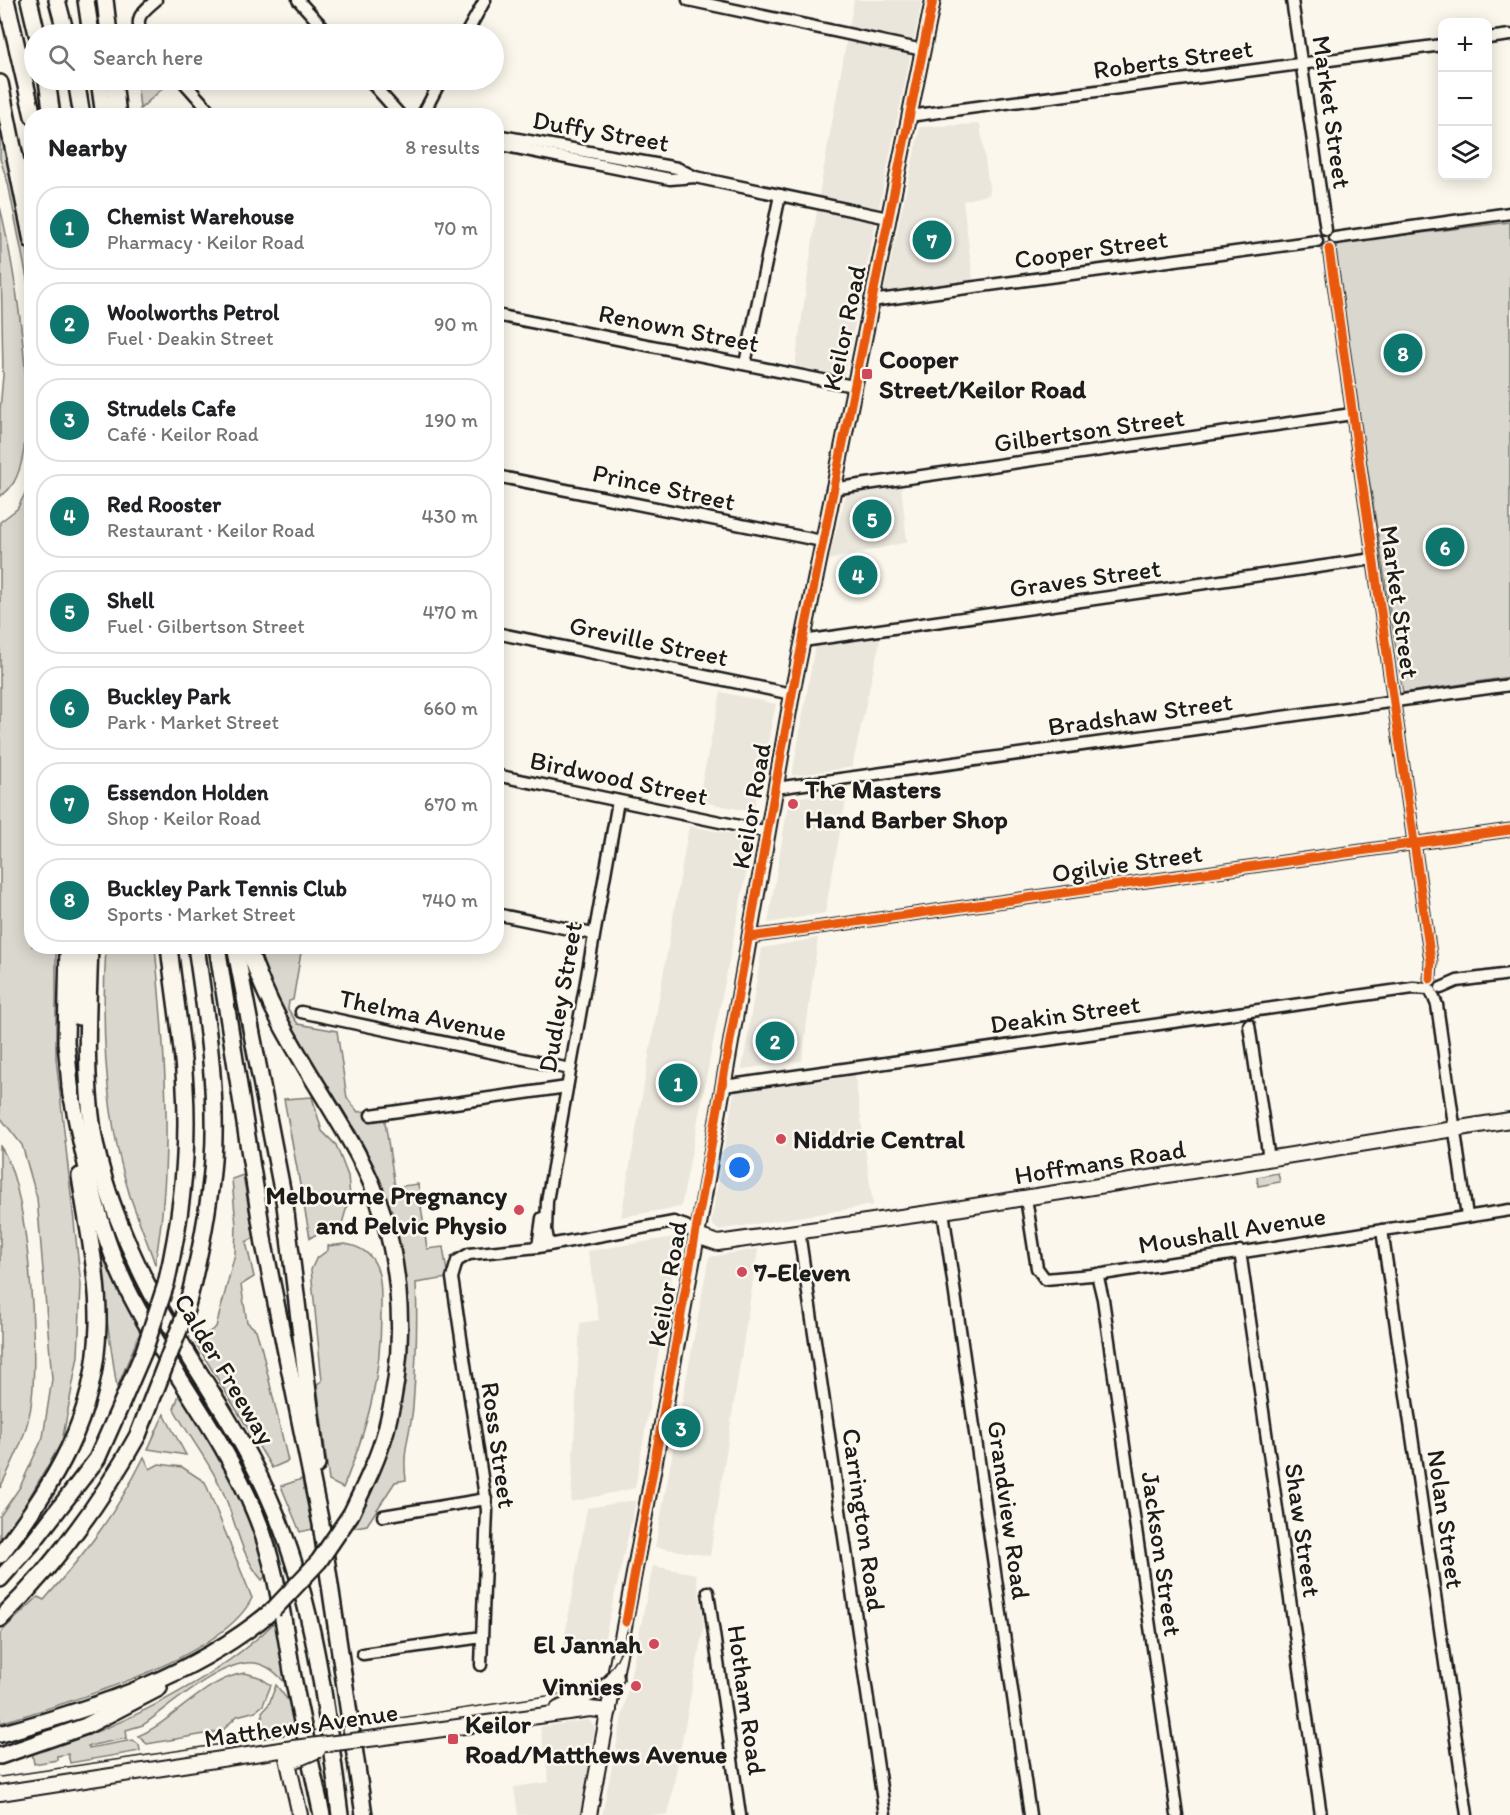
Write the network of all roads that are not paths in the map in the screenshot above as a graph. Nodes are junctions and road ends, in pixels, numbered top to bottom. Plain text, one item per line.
1 (6, 0) edge
2 (29, 0) edge
3 (57, 0) edge
4 (86, 0) edge
5 (105, 0) edge
6 (156, 0) edge
7 (298, 0) edge
8 (688, 0) edge
9 (933, 0) edge
10 (1293, 0) edge
11 (483, 1) edge
12 (35, 24) edge
13 (63, 24) edge
14 (90, 24) edge
15 (109, 24) edge
16 (140, 24) edge
17 (320, 24) edge
18 (471, 24) edge
19 (1510, 35) edge
20 (1492, 37) edge
21 (1438, 46) edge
22 (923, 50) junction
23 (1302, 64) junction
24 (24, 73) edge
25 (0, 83) edge
26 (28, 90) edge
27 (48, 90) edge
28 (77, 90) edge
29 (100, 90) edge
30 (115, 90) edge
31 (191, 90) edge
32 (378, 90) edge
33 (436, 90) edge
34 (31, 108) edge
35 (51, 108) edge
36 (80, 108) edge
37 (103, 108) edge
38 (117, 108) edge
39 (206, 108) edge
40 (394, 108) edge
41 (426, 108) edge
42 (909, 116) junction
43 (504, 137) edge
44 (504, 145) edge
45 (565, 151) junction
46 (780, 195) junction
47 (24, 202) edge
48 (1510, 213) edge
49 (888, 218) junction
50 (1326, 230) junction
51 (1335, 238) junction
52 (1317, 241) junction
53 (1329, 249) junction
54 (871, 302) junction
55 (504, 317) edge
56 (745, 364) junction
57 (853, 386) junction
58 (1352, 414) junction
59 (504, 478) edge
60 (832, 489) junction
61 (822, 541) junction
62 (1373, 560) junction
63 (504, 635) edge
64 (803, 640) junction
65 (1510, 685) edge
66 (792, 694) junction
67 (1393, 702) junction
68 (504, 777) edge
69 (776, 788) junction
70 (618, 801) junction
71 (1510, 830) edge
72 (768, 832) junction
73 (1413, 844) junction
74 (504, 916) edge
75 (593, 934) junction
76 (750, 937) junction
77 (68, 954) edge
78 (79, 954) edge
79 (90, 954) edge
80 (170, 954) edge
81 (197, 954) edge
82 (218, 954) edge
83 (237, 954) edge
84 (251, 954) edge
85 (1510, 974) edge
86 (1435, 984) junction
87 (301, 1012) dead end
88 (1249, 1025) dead end
89 (570, 1069) junction
90 (724, 1086) junction
91 (70, 1087) junction
92 (567, 1087) junction
93 (371, 1115) dead end
94 (1510, 1120) edge
95 (1454, 1130) junction
96 (93, 1132) junction
97 (1269, 1159) junction
98 (1026, 1198) junction
99 (1510, 1210) edge
100 (943, 1211) junction
101 (1467, 1216) junction
102 (1382, 1230) junction
103 (799, 1232) junction
104 (698, 1236) junction
105 (543, 1246) junction
106 (1240, 1251) junction
107 (1100, 1274) junction
108 (486, 1499) junction
109 (383, 1516) dead end
110 (321, 1524) junction
111 (0, 1555) edge
112 (0, 1579) edge
113 (708, 1592) dead end
114 (0, 1620) edge
115 (482, 1637) junction
116 (363, 1654) dead end
117 (481, 1665) dead end
118 (186, 1669) junction
119 (616, 1678) junction
120 (609, 1711) junction
121 (539, 1716) junction
122 (0, 1734) edge
123 (0, 1756) edge
124 (291, 1757) junction
125 (0, 1792) edge
126 (300, 1815) edge
127 (322, 1815) edge
128 (340, 1815) edge
129 (364, 1815) edge
130 (589, 1815) edge
131 (740, 1815) edge
132 (885, 1815) edge
133 (1030, 1815) edge
134 (1177, 1815) edge
135 (1321, 1815) edge
136 (1467, 1815) edge

1 - 24 highway
2 - 12 highway
3 - 13 highway
4 - 14 highway
5 - 15 highway
6 - 16 street
7 - 17 street
8 - 22 street
9 - 22 main road, Keilor Road
10 - 23 street, Market Street
11 - 18 street
19 - 20 street
21 - 23 street, Roberts Street
22 - 42 main road, Keilor Road
23 - 42 street, Roberts Street
23 - 50 street, Market Street
25 - 47 highway
26 - 34 highway
27 - 35 highway
28 - 36 highway
29 - 37 highway
30 - 38 highway
31 - 39 street
32 - 40 street
33 - 41 street
42 - 49 main road, Keilor Road
43 - 45 street, Duffy Street
44 - 45 street, Duffy Street
45 - 46 street, Duffy Street
46 - 49 street, Duffy Street
46 - 56 street
48 - 51 street
49 - 54 main road, Keilor Road
50 - 51 street
50 - 52 street
51 - 53 street
52 - 53 street
52 - 54 street, Cooper Street
53 - 58 street, Market Street
54 - 57 main road, Keilor Road
55 - 56 street, Renown Street
56 - 57 street, Renown Street
57 - 60 main road, Keilor Road
58 - 60 street, Gilbertson Street
58 - 62 street, Market Street
59 - 61 street, Prince Street
60 - 61 main road, Keilor Road
61 - 64 main road, Keilor Road
62 - 64 street, Graves Street
62 - 67 street, Market Street
63 - 66 street, Greville Street
64 - 66 main road, Keilor Road
65 - 67 street, Bradshaw Street
66 - 69 main road, Keilor Road
67 - 69 street, Bradshaw Street
67 - 73 street, Market Street
68 - 70 street, Birdwood Street
69 - 72 main road, Keilor Road
70 - 72 street, Birdwood Street
70 - 75 street, Dudley Street
71 - 73 street, Ogilvie Street
72 - 76 main road, Keilor Road
73 - 76 street, Ogilvie Street
73 - 86 street, Market Street
74 - 75 street
75 - 89 street, Dudley Street
76 - 90 main road, Keilor Road
77 - 91 highway
78 - 96 highway
79 - 96 highway, Calder Freeway
80 - 112 highway, bridge
81 - 114 highway, bridge
82 - 110 highway, Calder Freeway
83 - 110 highway
84 - 118 highway, bridge
85 - 86 street
86 - 90 street, Deakin Street
86 - 95 street, Market Street
87 - 89 street, Thelma Avenue
88 - 97 street
89 - 92 street, Dudley Street
90 - 104 main road, Keilor Road
91 - 111 highway
91 - 127 highway
92 - 93 street
92 - 105 street, Dudley Street
94 - 95 main road, Hoffmans Road
95 - 97 main road, Hoffmans Road
95 - 101 street, Market Street
96 - 128 highway, Calder Freeway
97 - 98 main road, Hoffmans Road
98 - 100 main road, Hoffmans Road
98 - 107 street, Moushall Avenue
99 - 101 street, Moushall Avenue
100 - 103 main road, Hoffmans Road
100 - 133 street, Grandview Road
101 - 102 street, Moushall Avenue
102 - 106 street, Moushall Avenue
102 - 136 street, Nolan Street
103 - 104 main road, Hoffmans Road
103 - 132 street, Carrington Road
104 - 105 street
104 - 119 main road, Keilor Road
105 - 108 street, Ross Street
106 - 107 street, Moushall Avenue
106 - 135 street, Shaw Street
107 - 134 street, Jackson Street
108 - 109 street
108 - 115 street, Ross Street
110 - 129 highway, Calder Freeway
113 - 131 street, Hotham Road
115 - 116 street
115 - 117 street, Ross Street
118 - 122 highway
118 - 123 highway
119 - 120 main road, Keilor Road
119 - 121 main road
120 - 121 main road, Matthews Avenue
120 - 130 main road, Keilor Road
121 - 124 main road, Matthews Avenue, bridge
124 - 125 main road, Matthews Avenue
124 - 126 main road

